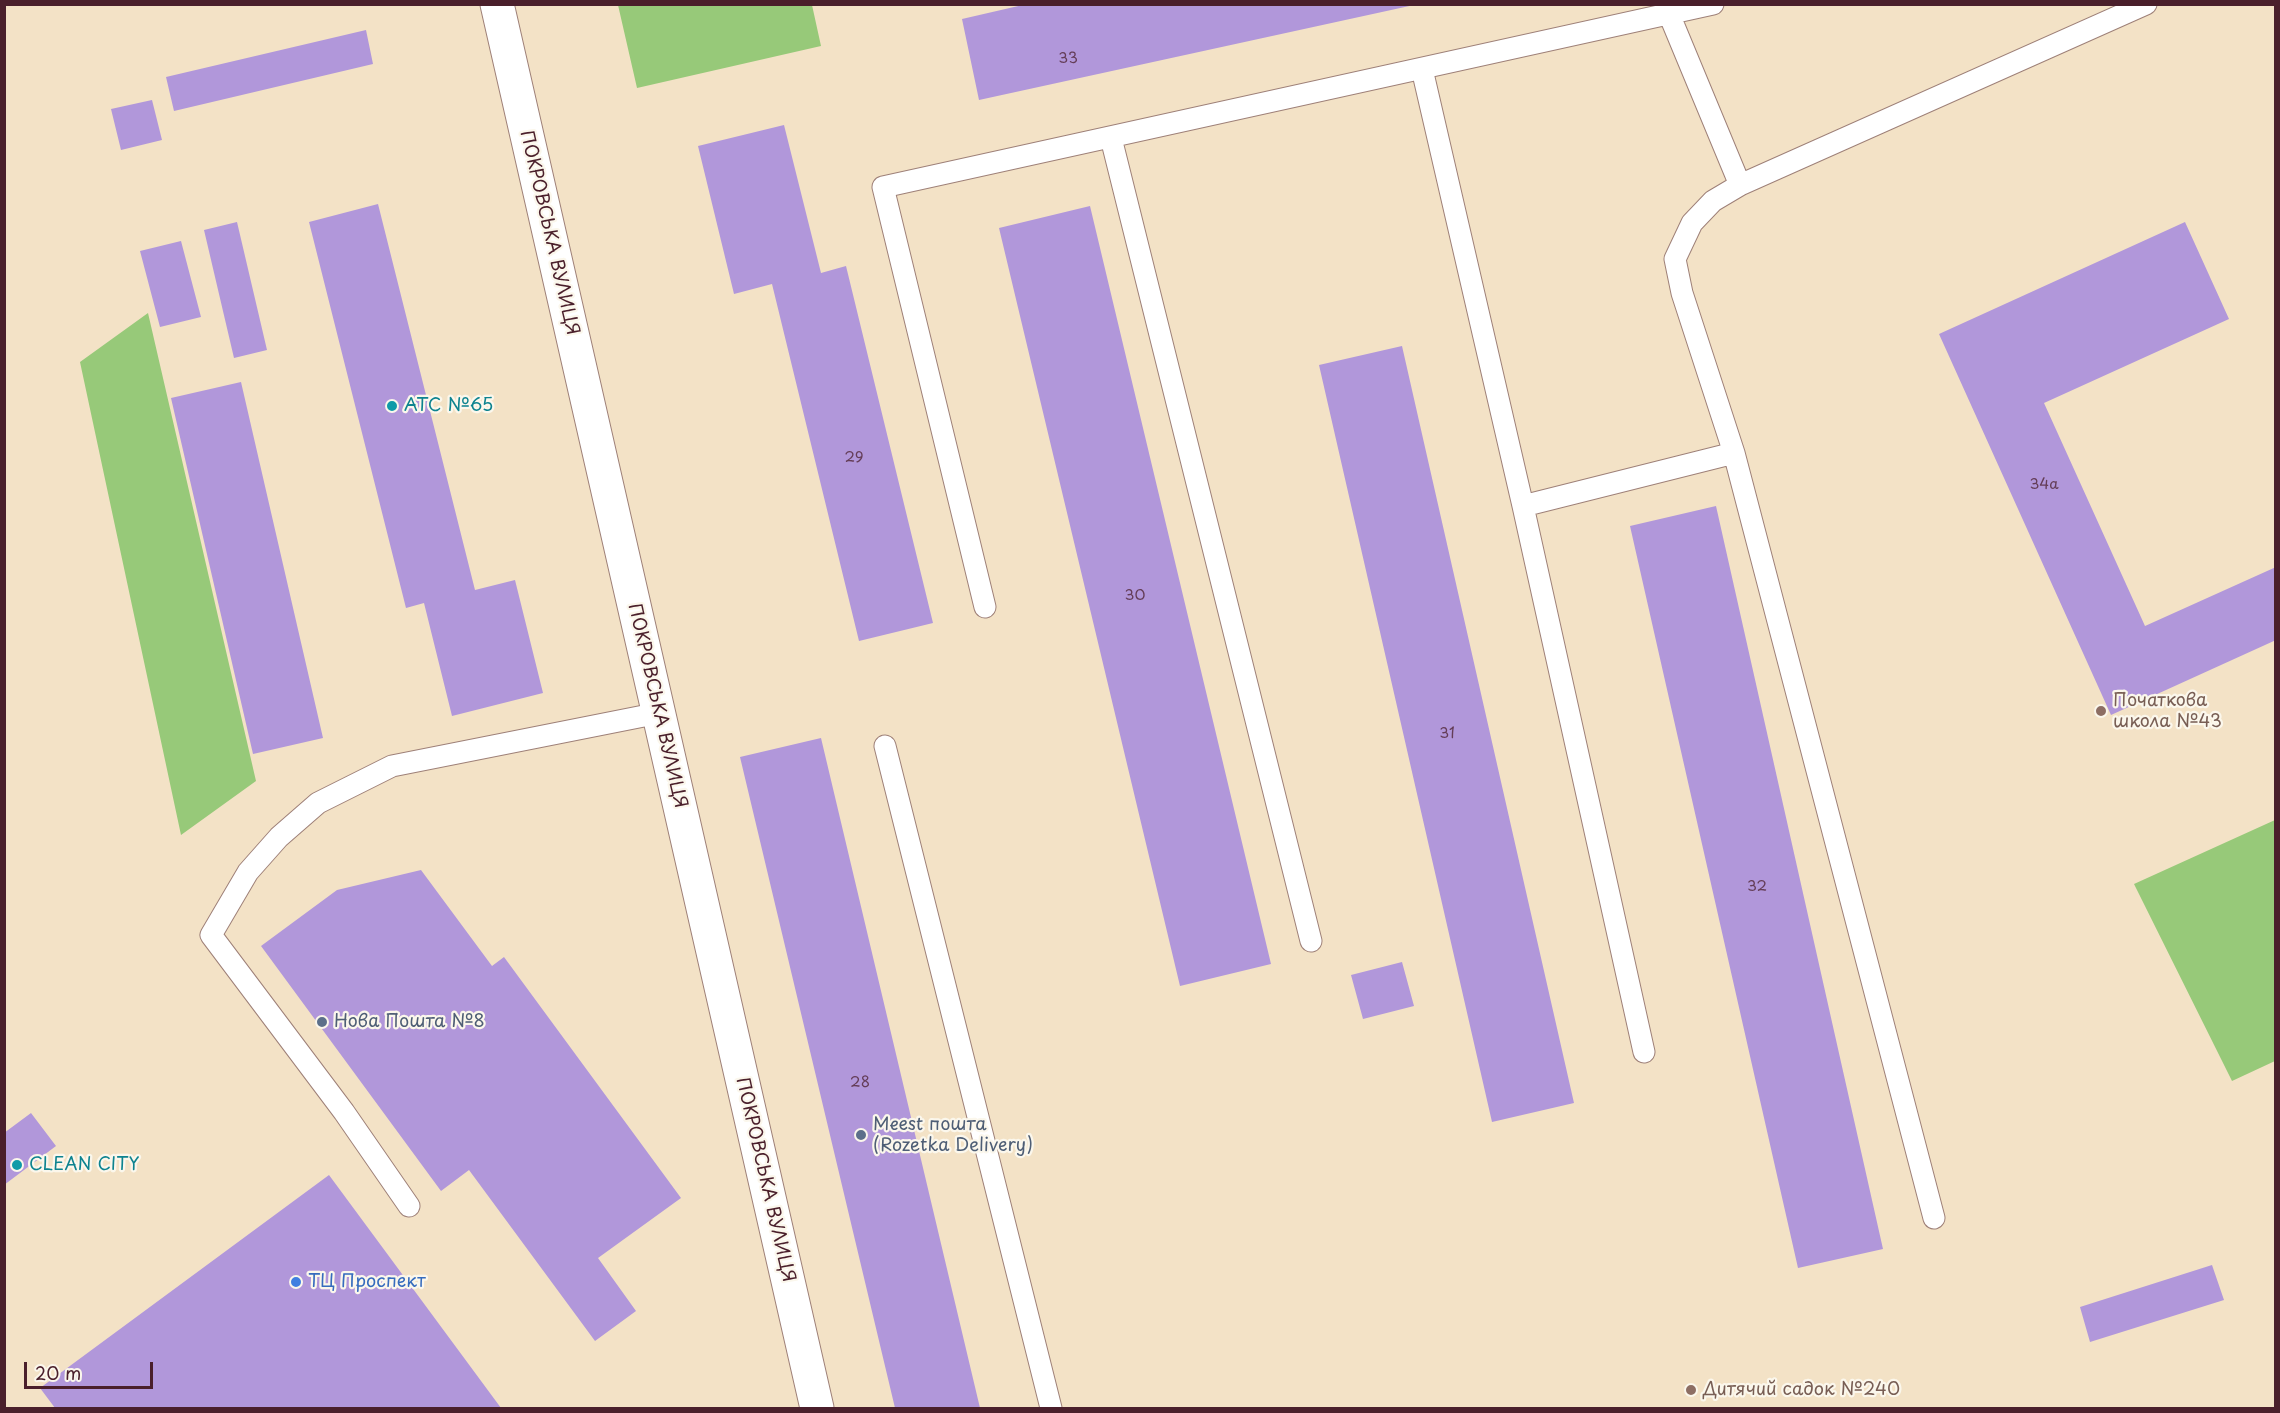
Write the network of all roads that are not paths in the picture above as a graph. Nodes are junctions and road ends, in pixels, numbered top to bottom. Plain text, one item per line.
1 (497, 4) edge
2 (1713, 4) edge
3 (2146, 4) edge
4 (1669, 14) junction
5 (1422, 69) junction
6 (1111, 138) junction
7 (1740, 185) junction
8 (1734, 453) junction
9 (1523, 506) junction
10 (985, 607) dead end
11 (659, 713) junction
12 (885, 746) dead end
13 (1311, 941) dead end
14 (1644, 1052) dead end
15 (409, 1206) dead end
16 (1934, 1218) dead end
17 (817, 1408) edge
18 (1051, 1408) edge

1 - 11 street, ПОКРОВСЬКА ВУЛИЦЯ
2 - 4 lane
3 - 7 lane
4 - 5 lane
4 - 7 lane
5 - 6 lane
5 - 9 lane
6 - 10 lane
6 - 13 lane
7 - 8 lane
8 - 9 lane
8 - 16 lane
9 - 14 lane
11 - 15 lane
11 - 17 street, ПОКРОВСЬКА ВУЛИЦЯ
12 - 18 lane

